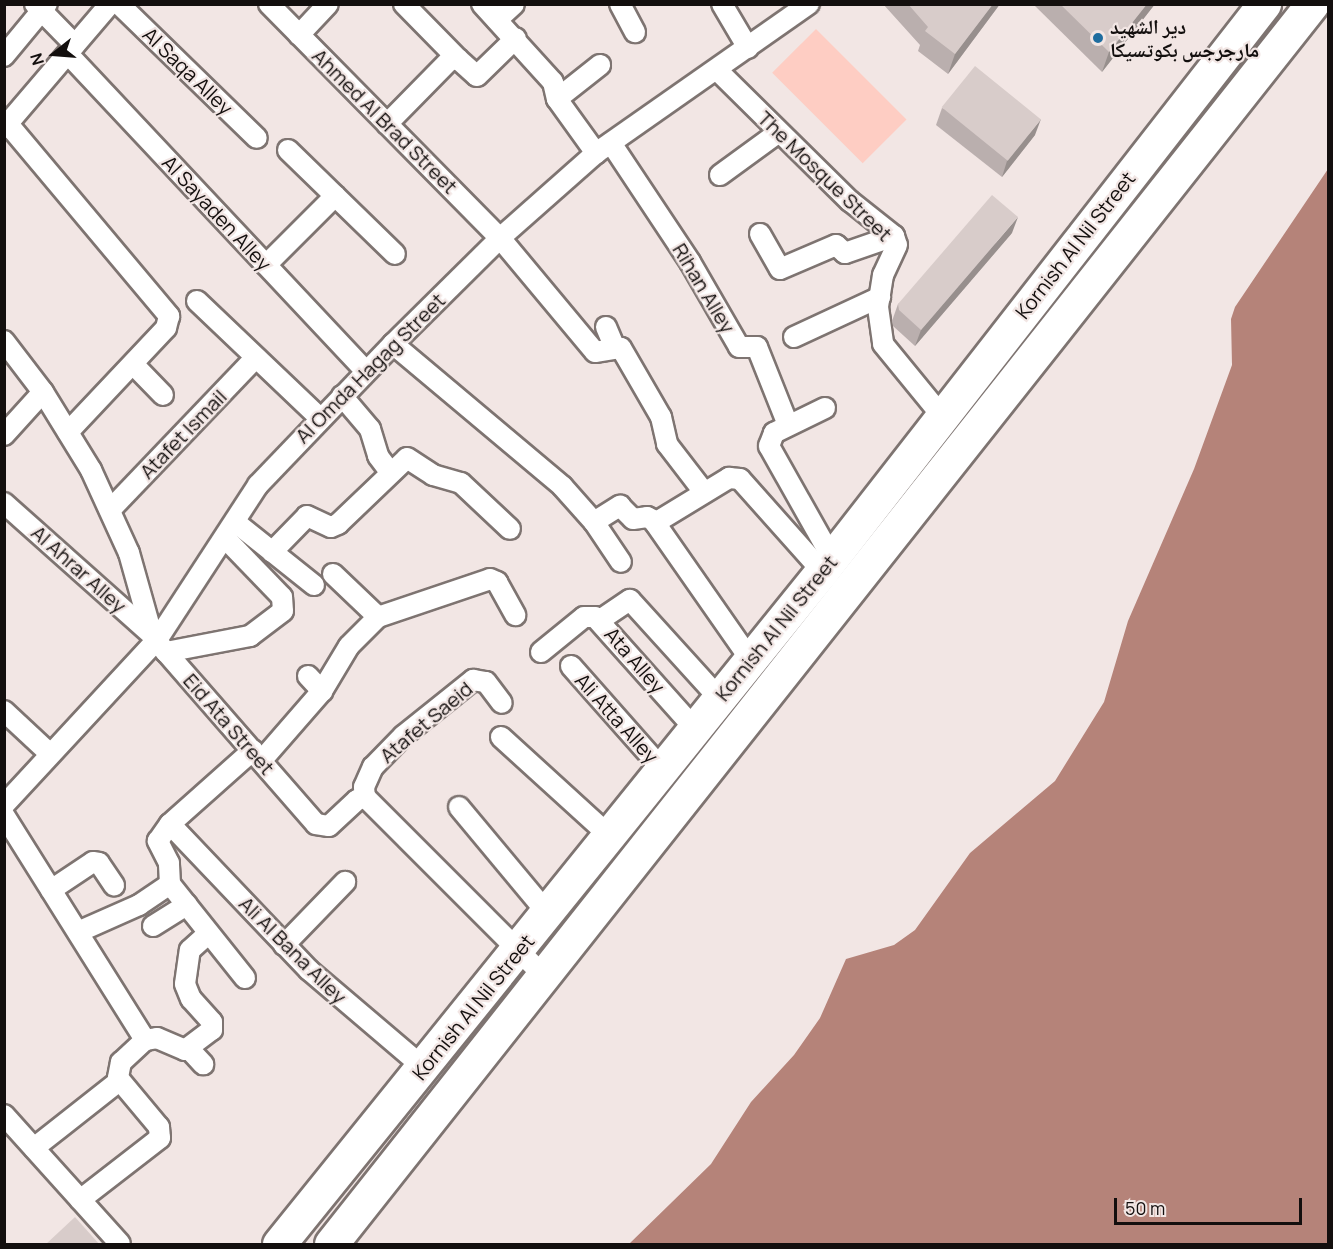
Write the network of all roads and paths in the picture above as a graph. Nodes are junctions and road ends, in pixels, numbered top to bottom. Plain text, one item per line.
1 (110, 4) edge
2 (119, 4) edge
3 (269, 4) edge
4 (328, 4) edge
5 (404, 4) edge
6 (482, 4) edge
7 (514, 4) edge
8 (620, 4) edge
9 (722, 4) edge
10 (809, 4) edge
11 (1264, 4) edge
12 (1312, 4) edge
13 (41, 7) edge
14 (497, 20) junction
15 (635, 32) dead end
16 (299, 35) junction
17 (516, 38) junction
18 (748, 48) junction
19 (72, 50) junction
20 (4, 56) edge
21 (458, 59) junction
22 (600, 65) dead end
23 (717, 70) junction
24 (557, 99) junction
25 (387, 124) junction
26 (6, 126) edge
27 (779, 132) junction
28 (257, 138) dead end
29 (604, 148) junction
30 (288, 150) dead end
31 (720, 175) dead end
32 (335, 196) junction
33 (759, 234) dead end
34 (894, 236) junction
35 (500, 238) junction
36 (395, 254) dead end
37 (266, 265) junction
38 (880, 297) junction
39 (197, 301) dead end
40 (606, 327) dead end
41 (794, 337) dead end
42 (4, 341) edge
43 (393, 344) junction
44 (615, 348) junction
45 (256, 357) junction
46 (133, 364) junction
47 (366, 371) junction
48 (43, 392) junction
49 (163, 395) dead end
50 (342, 396) junction
51 (825, 408) dead end
52 (942, 416) junction
53 (320, 418) junction
54 (788, 425) junction
55 (68, 432) junction
56 (4, 435) edge
57 (391, 473) junction
58 (704, 492) junction
59 (4, 503) edge
60 (110, 510) junction
61 (594, 522) junction
62 (655, 524) junction
63 (510, 529) dead end
64 (230, 530) junction
65 (272, 552) junction
66 (621, 562) dead end
67 (827, 565) junction
68 (333, 574) dead end
69 (314, 585) dead end
70 (515, 615) dead end
71 (378, 617) junction
72 (600, 620) junction
73 (159, 642) junction
74 (541, 652) dead end
75 (750, 659) junction
76 (571, 666) dead end
77 (308, 676) dead end
78 (322, 691) junction
79 (719, 698) junction
80 (502, 703) dead end
81 (4, 711) edge
82 (695, 729) junction
83 (501, 737) dead end
84 (50, 753) junction
85 (258, 755) junction
86 (662, 770) junction
87 (365, 798) junction
88 (4, 805) edge
89 (459, 807) dead end
90 (4, 815) edge
91 (170, 824) junction
92 (611, 837) junction
93 (345, 882) dead end
94 (170, 884) junction
95 (114, 885) dead end
96 (51, 890) junction
97 (187, 905) junction
98 (548, 914) junction
99 (153, 926) dead end
100 (78, 932) junction
101 (209, 933) junction
102 (284, 945) junction
103 (518, 952) junction
104 (545, 977) junction
105 (244, 978) dead end
106 (145, 1040) junction
107 (189, 1049) junction
108 (203, 1064) dead end
109 (424, 1068) junction
110 (119, 1081) junction
111 (4, 1115) edge
112 (34, 1148) junction
113 (80, 1200) junction
114 (120, 1245) edge
115 (279, 1245) edge
116 (331, 1245) edge

1 - 19 street
2 - 28 street, Al Saqa Alley
3 - 16 street, Ahmed Al Brad Street
4 - 16 street
5 - 21 street
6 - 14 street
7 - 14 street
8 - 15 street
9 - 18 street
10 - 18 street, Al Omda Hagag Street
11 - 52 highway, Kornish Al Nil Street
12 - 104 highway, Kornish Al Nil Street
13 - 19 street, Al Sayaden Alley
13 - 20 street
14 - 17 street
16 - 25 street, Ahmed Al Brad Street
17 - 21 street
17 - 24 street
18 - 23 street, Al Omda Hagag Street
19 - 26 street
19 - 37 street, Al Sayaden Alley
21 - 25 street
22 - 24 street
23 - 27 street, The Mosque Street
23 - 29 street, Al Omda Hagag Street
24 - 29 street
25 - 35 street, Ahmed Al Brad Street
26 - 46 street
27 - 31 street
27 - 34 street, The Mosque Street
29 - 35 street, Al Omda Hagag Street
29 - 54 street, Rihan Alley
30 - 32 street
32 - 36 street
32 - 37 street
33 - 34 street
34 - 38 street, The Mosque Street
35 - 43 street, Al Omda Hagag Street
35 - 44 street, Ahmed Al Brad Street
37 - 47 street, Al Sayaden Alley
38 - 41 street
38 - 52 street, The Mosque Street
39 - 45 street
40 - 44 street
42 - 48 street, Eid Ata Street
43 - 47 street, Al Omda Hagag Street
43 - 61 street
44 - 58 street
45 - 53 street
45 - 60 street, Atafet Ismail
46 - 49 street
46 - 55 street
47 - 50 street, Al Omda Hagag Street
48 - 55 street, Eid Ata Street
48 - 56 street
50 - 53 street, Al Omda Hagag Street
50 - 57 street
51 - 54 street
52 - 67 highway, Kornish Al Nil Street
53 - 64 street, Al Omda Hagag Street
54 - 67 street
55 - 60 street, Eid Ata Street
57 - 63 street
57 - 65 street
58 - 62 street
58 - 67 street
59 - 73 street, Al Ahrar Alley
60 - 73 street, Eid Ata Street
61 - 62 street
61 - 66 street
62 - 75 street
64 - 65 street
64 - 73 street, Al Omda Hagag Street
64 - 73 street
65 - 69 street
67 - 75 highway, Kornish Al Nil Street
68 - 71 street
70 - 71 street
71 - 78 street
72 - 74 street, Ata Alley
72 - 79 street
72 - 82 street, Ata Alley
73 - 84 street, Al Omda Hagag Street
73 - 85 street, Eid Ata Street
75 - 79 highway, Kornish Al Nil Street
76 - 86 street, Ali Atta Alley
77 - 78 street
78 - 85 street
79 - 82 highway, Kornish Al Nil Street
80 - 87 street, Atafet Saeid
81 - 84 street
82 - 86 highway, Kornish Al Nil Street
83 - 92 street
84 - 88 street, Al Omda Hagag Street
85 - 87 street, Eid Ata Street
85 - 91 street
86 - 92 highway, Kornish Al Nil Street
87 - 103 street
89 - 98 street
90 - 96 street
91 - 94 street
91 - 102 street, Ali Al Bana Alley
92 - 98 highway, Kornish Al Nil Street
93 - 102 street
94 - 97 street
94 - 100 street
95 - 96 street
96 - 100 street
97 - 99 street
97 - 101 street
98 - 103 highway, Kornish Al Nil Street
100 - 106 street
101 - 105 street
101 - 107 street
102 - 109 street, Ali Al Bana Alley
103 - 104 street
103 - 109 highway, Kornish Al Nil Street
104 - 116 highway, Kornish Al Nil Street
106 - 107 street
106 - 110 street
107 - 108 street
109 - 115 highway, Kornish Al Nil Street
110 - 112 street
110 - 113 street
111 - 112 street
112 - 113 street
113 - 114 street

